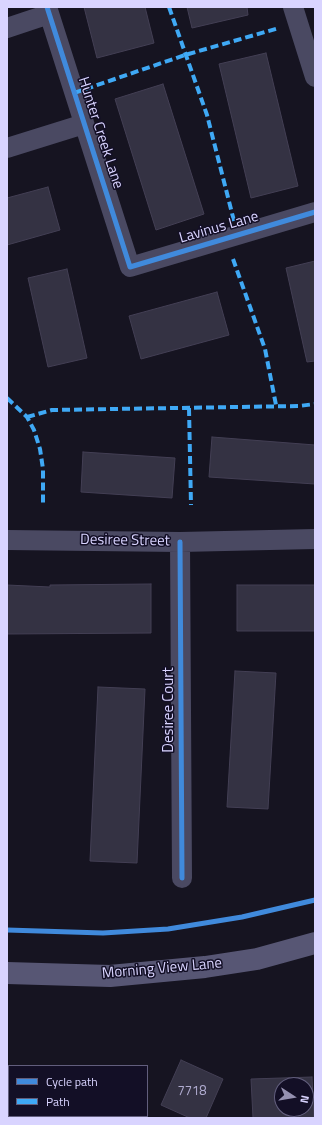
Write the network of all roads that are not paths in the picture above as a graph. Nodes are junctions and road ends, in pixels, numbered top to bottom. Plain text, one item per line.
1 (293, 7) edge
2 (48, 11) edge
3 (7, 28) edge
4 (315, 77) edge
5 (84, 124) junction
6 (7, 148) edge
7 (315, 212) edge
8 (130, 267) joint
9 (315, 539) edge
10 (7, 540) edge
11 (180, 542) junction
12 (182, 878) dead end
13 (315, 943) edge
14 (7, 973) edge

1 - 4 street
2 - 3 street
2 - 5 street, Hunter Creek Lane
5 - 6 street
5 - 8 street, Hunter Creek Lane
7 - 8 street, Lavinus Lane
9 - 11 street, Desiree Street
10 - 11 street, Desiree Street
11 - 12 street, Desiree Court
13 - 14 street, Morning View Lane

